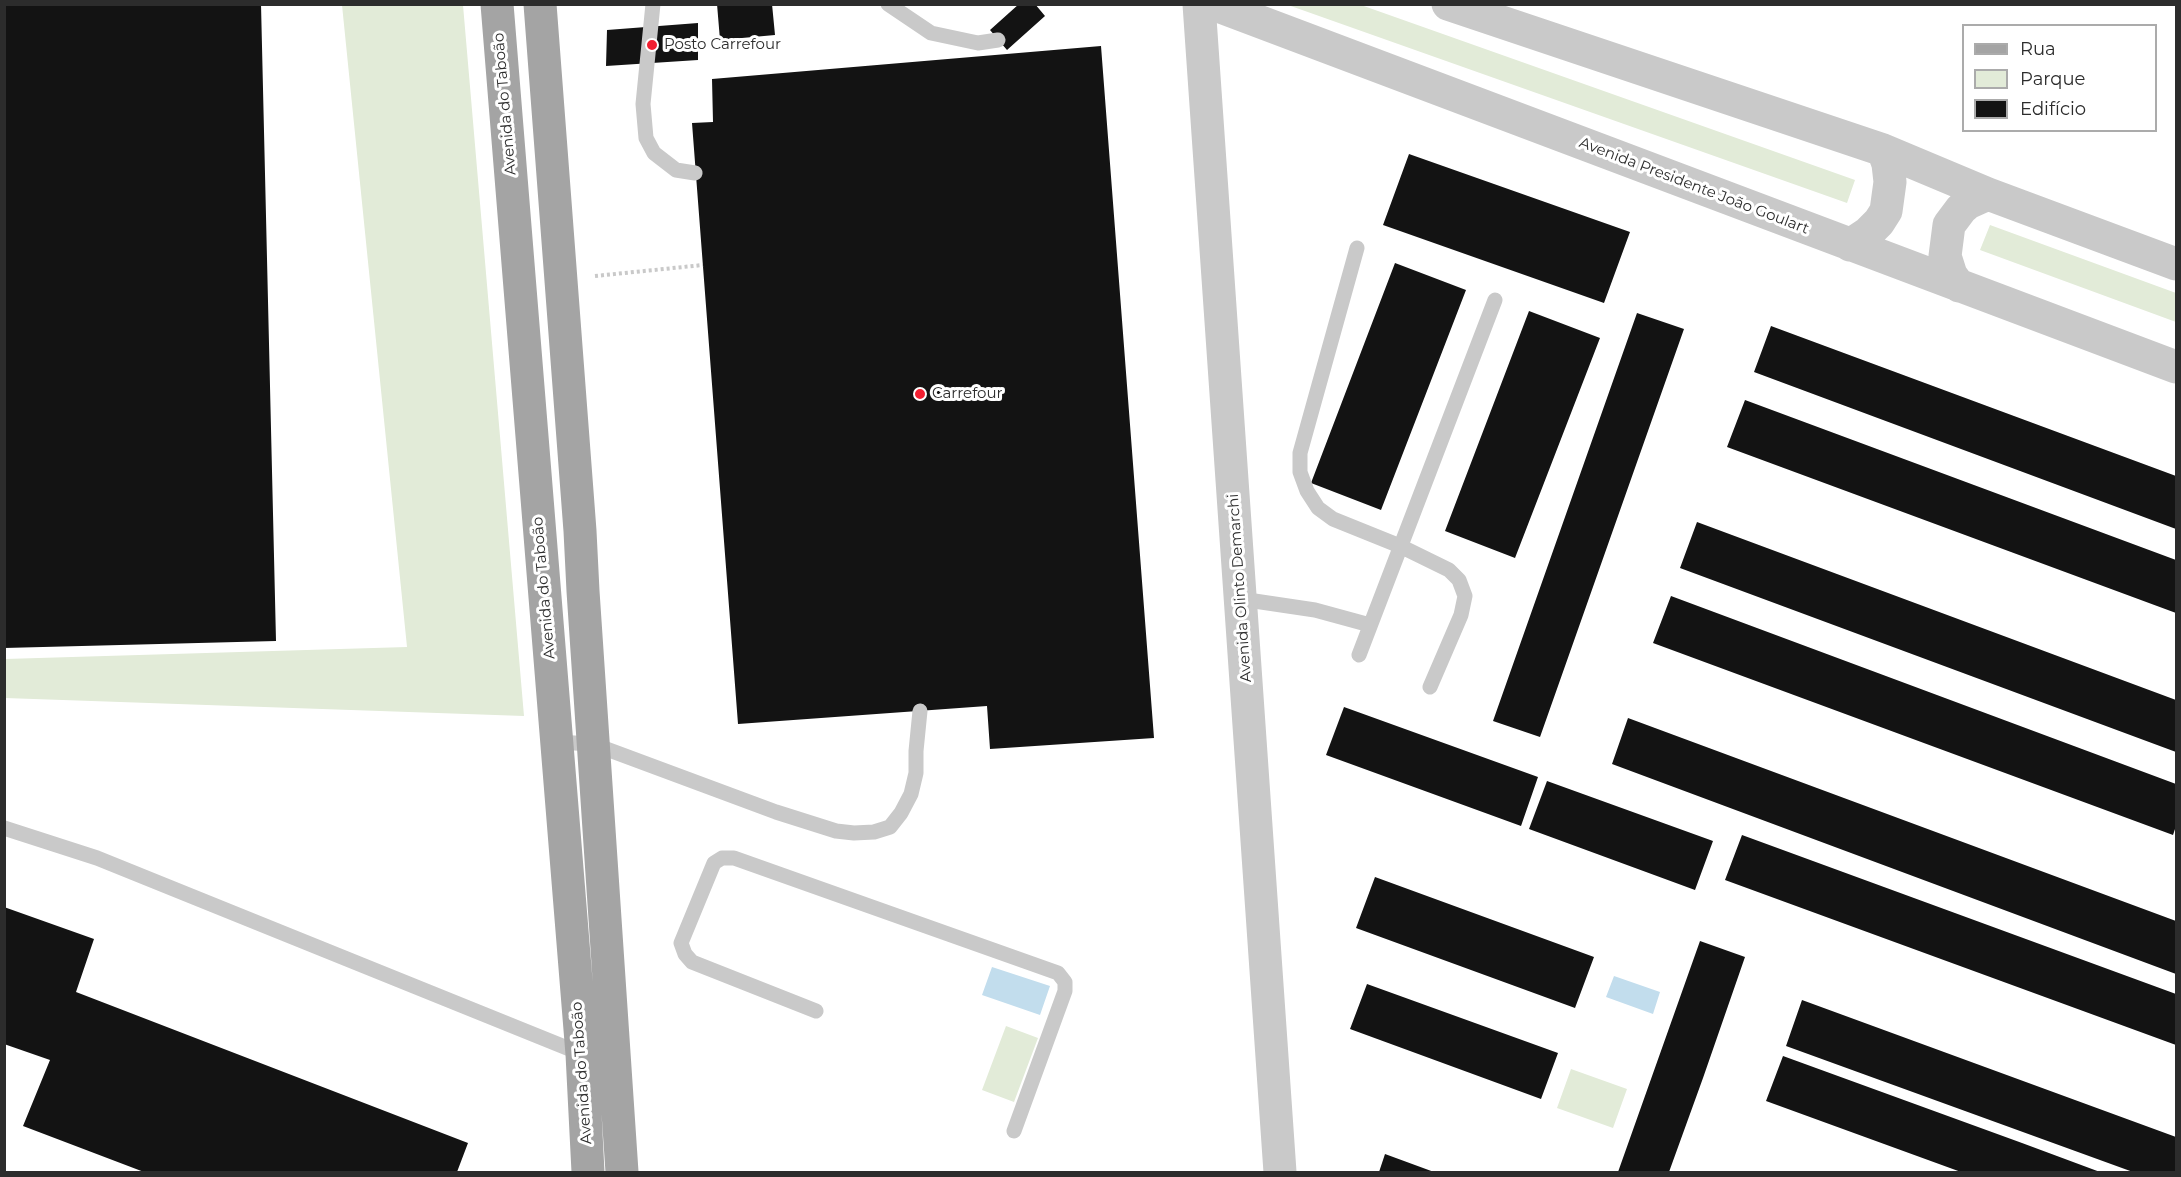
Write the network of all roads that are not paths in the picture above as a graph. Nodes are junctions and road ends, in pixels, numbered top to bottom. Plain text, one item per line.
1 (497, 4) edge
2 (540, 4) edge
3 (653, 4) edge
4 (888, 4) edge
5 (1199, 4) edge
6 (1213, 4) edge
7 (1448, 4) edge
8 (998, 40) dead end
9 (1883, 150) junction
10 (695, 173) dead end
11 (1988, 194) junction
12 (1850, 245) junction
13 (1357, 248) dead end
14 (2176, 264) edge
15 (1959, 286) junction
16 (1495, 300) dead end
17 (2176, 367) edge
18 (1400, 546) junction
19 (1241, 599) junction
20 (1370, 625) junction
21 (1359, 655) dead end
22 (1430, 687) dead end
23 (920, 711) dead end
24 (556, 742) junction
25 (593, 744) junction
26 (4, 828) edge
27 (816, 1011) dead end
28 (582, 1054) junction
29 (1014, 1131) dead end
30 (588, 1173) edge
31 (622, 1173) edge
32 (1280, 1173) edge

1 - 24 main road, Avenida do Taboão
2 - 25 main road
3 - 10 lane
4 - 8 lane
5 - 19 street, Avenida Olinto Demarchi
6 - 12 street, Avenida Presidente João Goulart
7 - 9 street
9 - 11 street
9 - 12 street
11 - 14 street
11 - 15 street
12 - 15 street, Avenida Presidente João Goulart
13 - 18 lane
15 - 17 street, Avenida Presidente João Goulart
16 - 18 lane
18 - 20 lane
18 - 22 lane
19 - 20 lane
19 - 32 street, Avenida Olinto Demarchi
20 - 21 lane
23 - 25 lane
24 - 25 lane
24 - 28 main road, Avenida do Taboão
25 - 31 main road
26 - 28 lane
27 - 29 lane
28 - 30 main road, Avenida do Taboão

